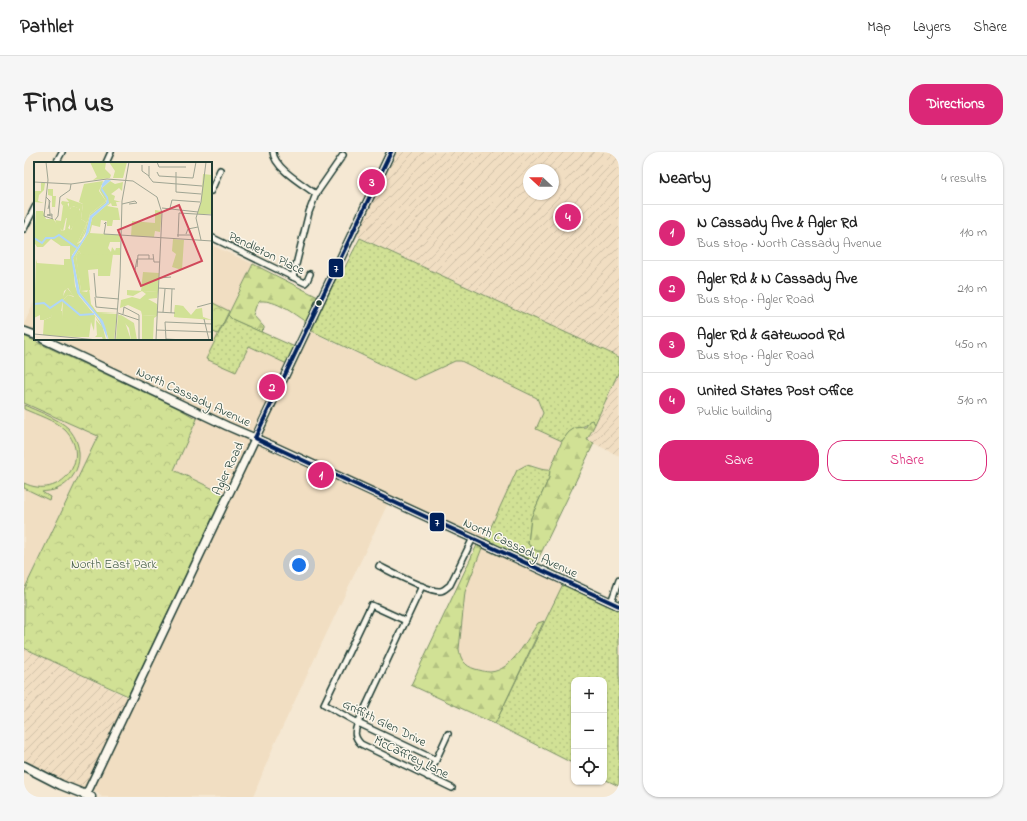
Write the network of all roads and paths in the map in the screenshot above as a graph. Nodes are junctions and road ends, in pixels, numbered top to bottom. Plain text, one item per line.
1 (62, 152) edge
2 (111, 152) edge
3 (273, 152) edge
4 (391, 152) edge
5 (343, 155) dead end
6 (57, 162) edge
7 (106, 162) edge
8 (220, 170) dead end
9 (212, 189) edge
10 (316, 194) junction
11 (34, 209) edge
12 (24, 229) edge
13 (212, 237) edge
14 (310, 274) dead end
15 (293, 277) junction
16 (24, 331) edge
17 (34, 335) edge
18 (45, 340) edge
19 (255, 438) junction
20 (472, 538) junction
21 (379, 566) dead end
22 (619, 580) edge
23 (422, 586) junction
24 (611, 602) junction
25 (619, 606) edge
26 (406, 621) junction
27 (358, 723) junction
28 (448, 734) dead end
29 (436, 760) junction
30 (24, 766) edge
31 (428, 777) junction
32 (452, 788) dead end
33 (83, 795) edge

1 - 6 street
2 - 7 street
3 - 10 street
4 - 19 main road, Agler Road
5 - 10 street
8 - 9 street
10 - 15 street
11 - 12 street
13 - 15 street, Pendleton Place
14 - 15 street, Pendleton Place
16 - 17 main road
18 - 19 main road, North Cassady Avenue
19 - 20 main road, North Cassady Avenue
19 - 33 main road, Agler Road
20 - 23 street
20 - 24 main road, North Cassady Avenue
21 - 23 street
22 - 24 street
23 - 26 street
24 - 25 main road, North Cassady Avenue
26 - 27 street
26 - 27 street, Griffith Glen Drive
27 - 29 street, Griffith Glen Drive
27 - 31 street, McCaffrey Lane
28 - 29 street
29 - 31 street
30 - 33 main road
31 - 32 street, McCaffrey Lane

